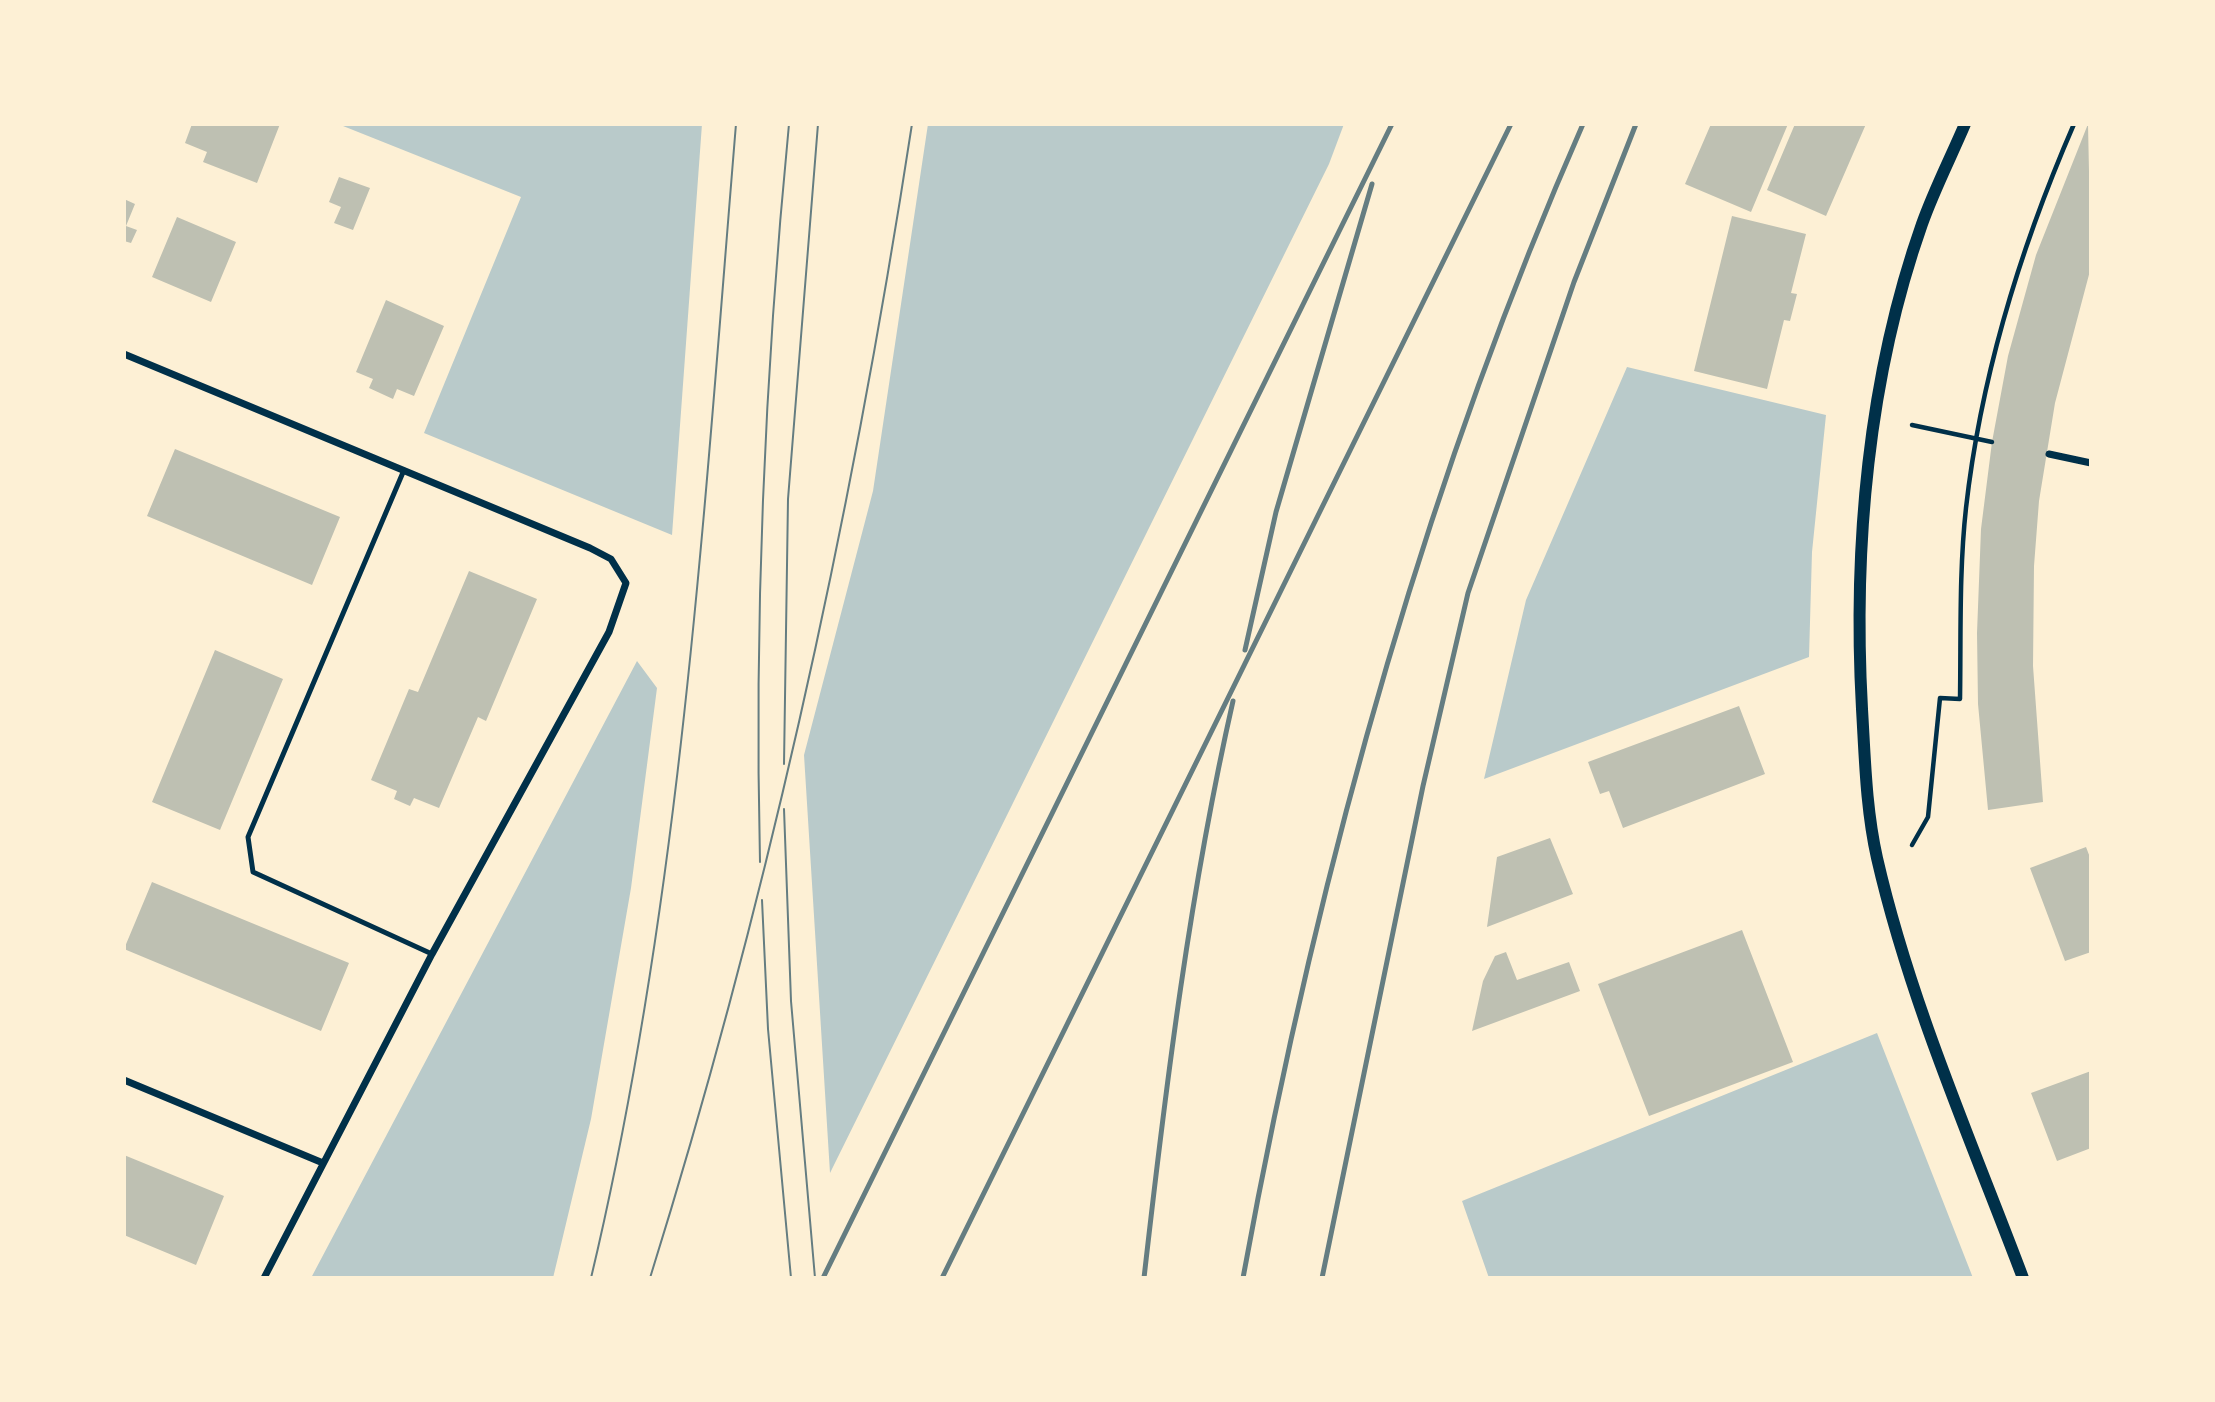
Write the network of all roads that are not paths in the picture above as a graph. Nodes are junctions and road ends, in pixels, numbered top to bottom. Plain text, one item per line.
1 (1965, 124) edge
2 (124, 354) edge
3 (2049, 454) dead end
4 (2091, 463) edge
5 (404, 470) junction
6 (432, 954) junction
7 (124, 1080) edge
8 (323, 1163) junction
9 (264, 1278) edge
10 (2023, 1278) edge

1 - 10 street
2 - 5 street
3 - 4 street
5 - 6 lane
5 - 6 street
6 - 8 street
7 - 8 street
8 - 9 street

